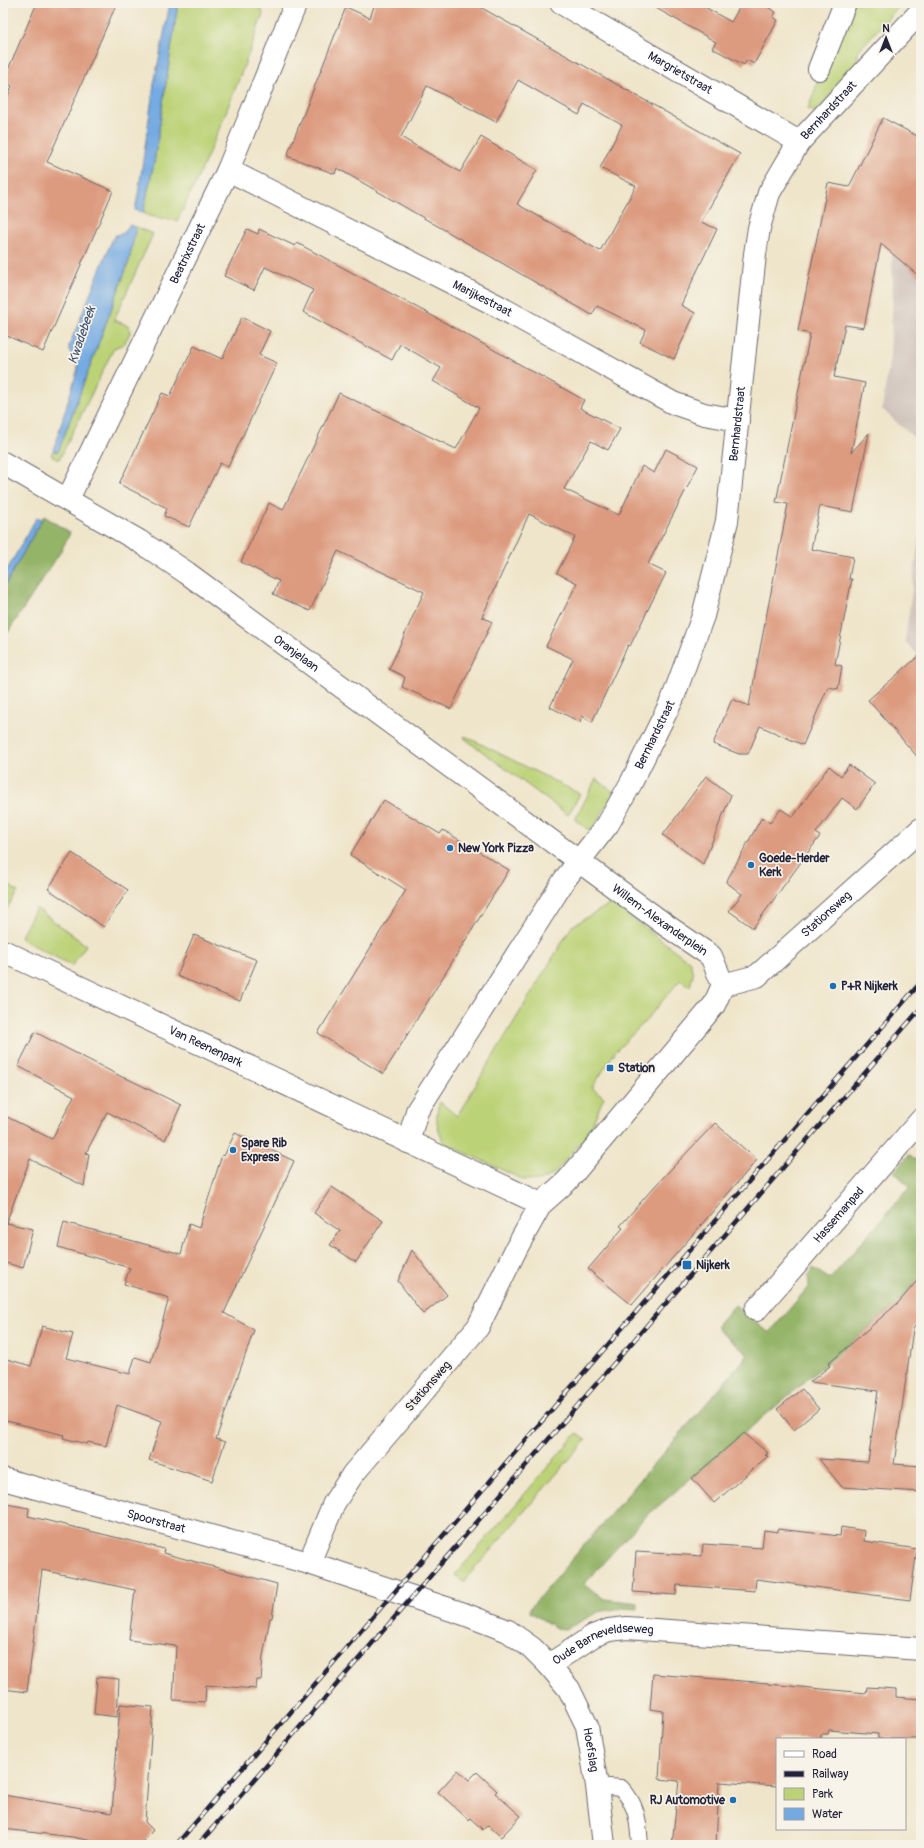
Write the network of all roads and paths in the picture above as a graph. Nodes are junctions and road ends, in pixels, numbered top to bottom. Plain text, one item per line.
1 (296, 3) edge
2 (560, 3) edge
3 (844, 3) edge
4 (921, 11) edge
5 (819, 68) dead end
6 (799, 142) junction
7 (228, 170) junction
8 (738, 420) junction
9 (3, 463) edge
10 (68, 499) junction
11 (921, 829) edge
12 (580, 860) junction
13 (3, 951) edge
14 (723, 985) junction
15 (921, 1120) edge
16 (408, 1142) junction
17 (541, 1204) junction
18 (756, 1310) dead end
19 (3, 1479) edge
20 (309, 1563) junction
21 (921, 1649) edge
22 (549, 1665) junction
23 (597, 1786) junction
24 (604, 1845) edge
25 (640, 1845) edge

1 - 7 street, Beatrixstraat
2 - 6 street, Margrietstraat
3 - 5 street
4 - 6 street, Bernhardstraat
6 - 8 street, Bernhardstraat
7 - 8 street, Marijkestraat
7 - 10 street, Beatrixstraat
8 - 12 street, Bernhardstraat
9 - 10 street, Oranjelaan
10 - 12 street, Oranjelaan
11 - 14 street, Stationsweg
12 - 14 street, Willem-Alexanderplein
12 - 16 street
13 - 16 street, Van Reenenpark
14 - 17 street
15 - 18 street, Hassemanpad
16 - 17 street
17 - 20 street, Stationsweg
19 - 20 street, Spoorstraat
20 - 22 street, Oude Barneveldseweg
21 - 22 street, Oude Barneveldseweg
22 - 23 street, Hoefslag
23 - 24 street, Hoefslag
23 - 25 lane

